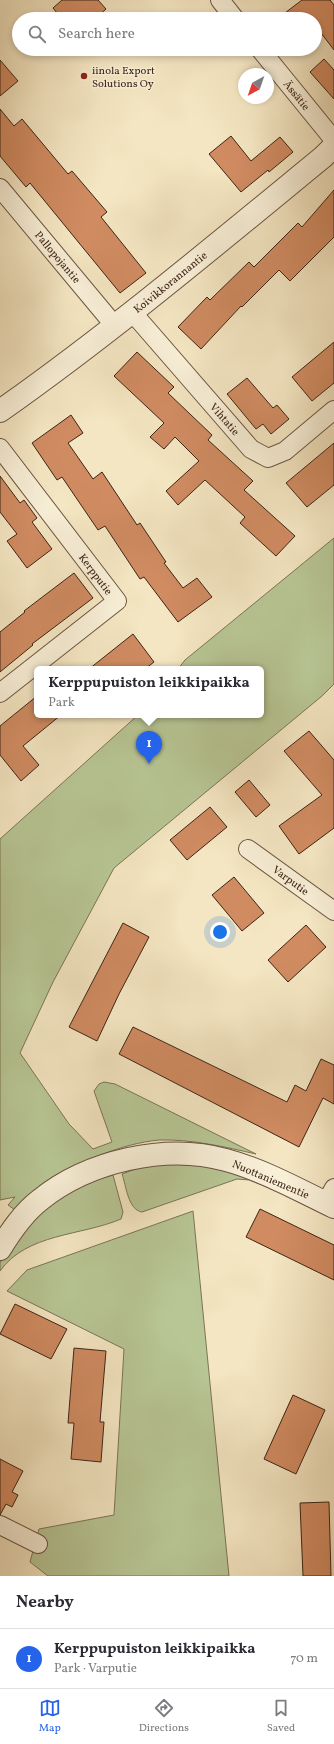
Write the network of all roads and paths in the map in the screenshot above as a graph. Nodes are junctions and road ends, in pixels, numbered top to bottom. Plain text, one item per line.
1 (220, 0) edge
2 (229, 12) edge
3 (266, 56) edge
4 (334, 140) edge
5 (334, 146) edge
6 (0, 188) edge
7 (132, 312) junction
8 (116, 326) junction
9 (334, 410) edge
10 (0, 411) edge
11 (0, 448) edge
12 (34, 666) edge
13 (34, 666) edge
14 (0, 693) edge
15 (248, 848) dead end
16 (334, 911) edge
17 (332, 1200) edge
18 (0, 1249) edge
19 (0, 1525) edge
20 (38, 1544) dead end

1 - 2 street
3 - 4 street, Ässätie
5 - 7 street, Koivikkorannantie
6 - 8 street, Pallopojantie
7 - 8 street, Koivikkorannantie
7 - 9 street, Vihtatie
8 - 10 street, Koivikkorannantie
11 - 13 street, Kerpputie
12 - 14 street, Kerpputie
15 - 16 street, Varputie
17 - 18 street, Nuottaniementie
19 - 20 street

